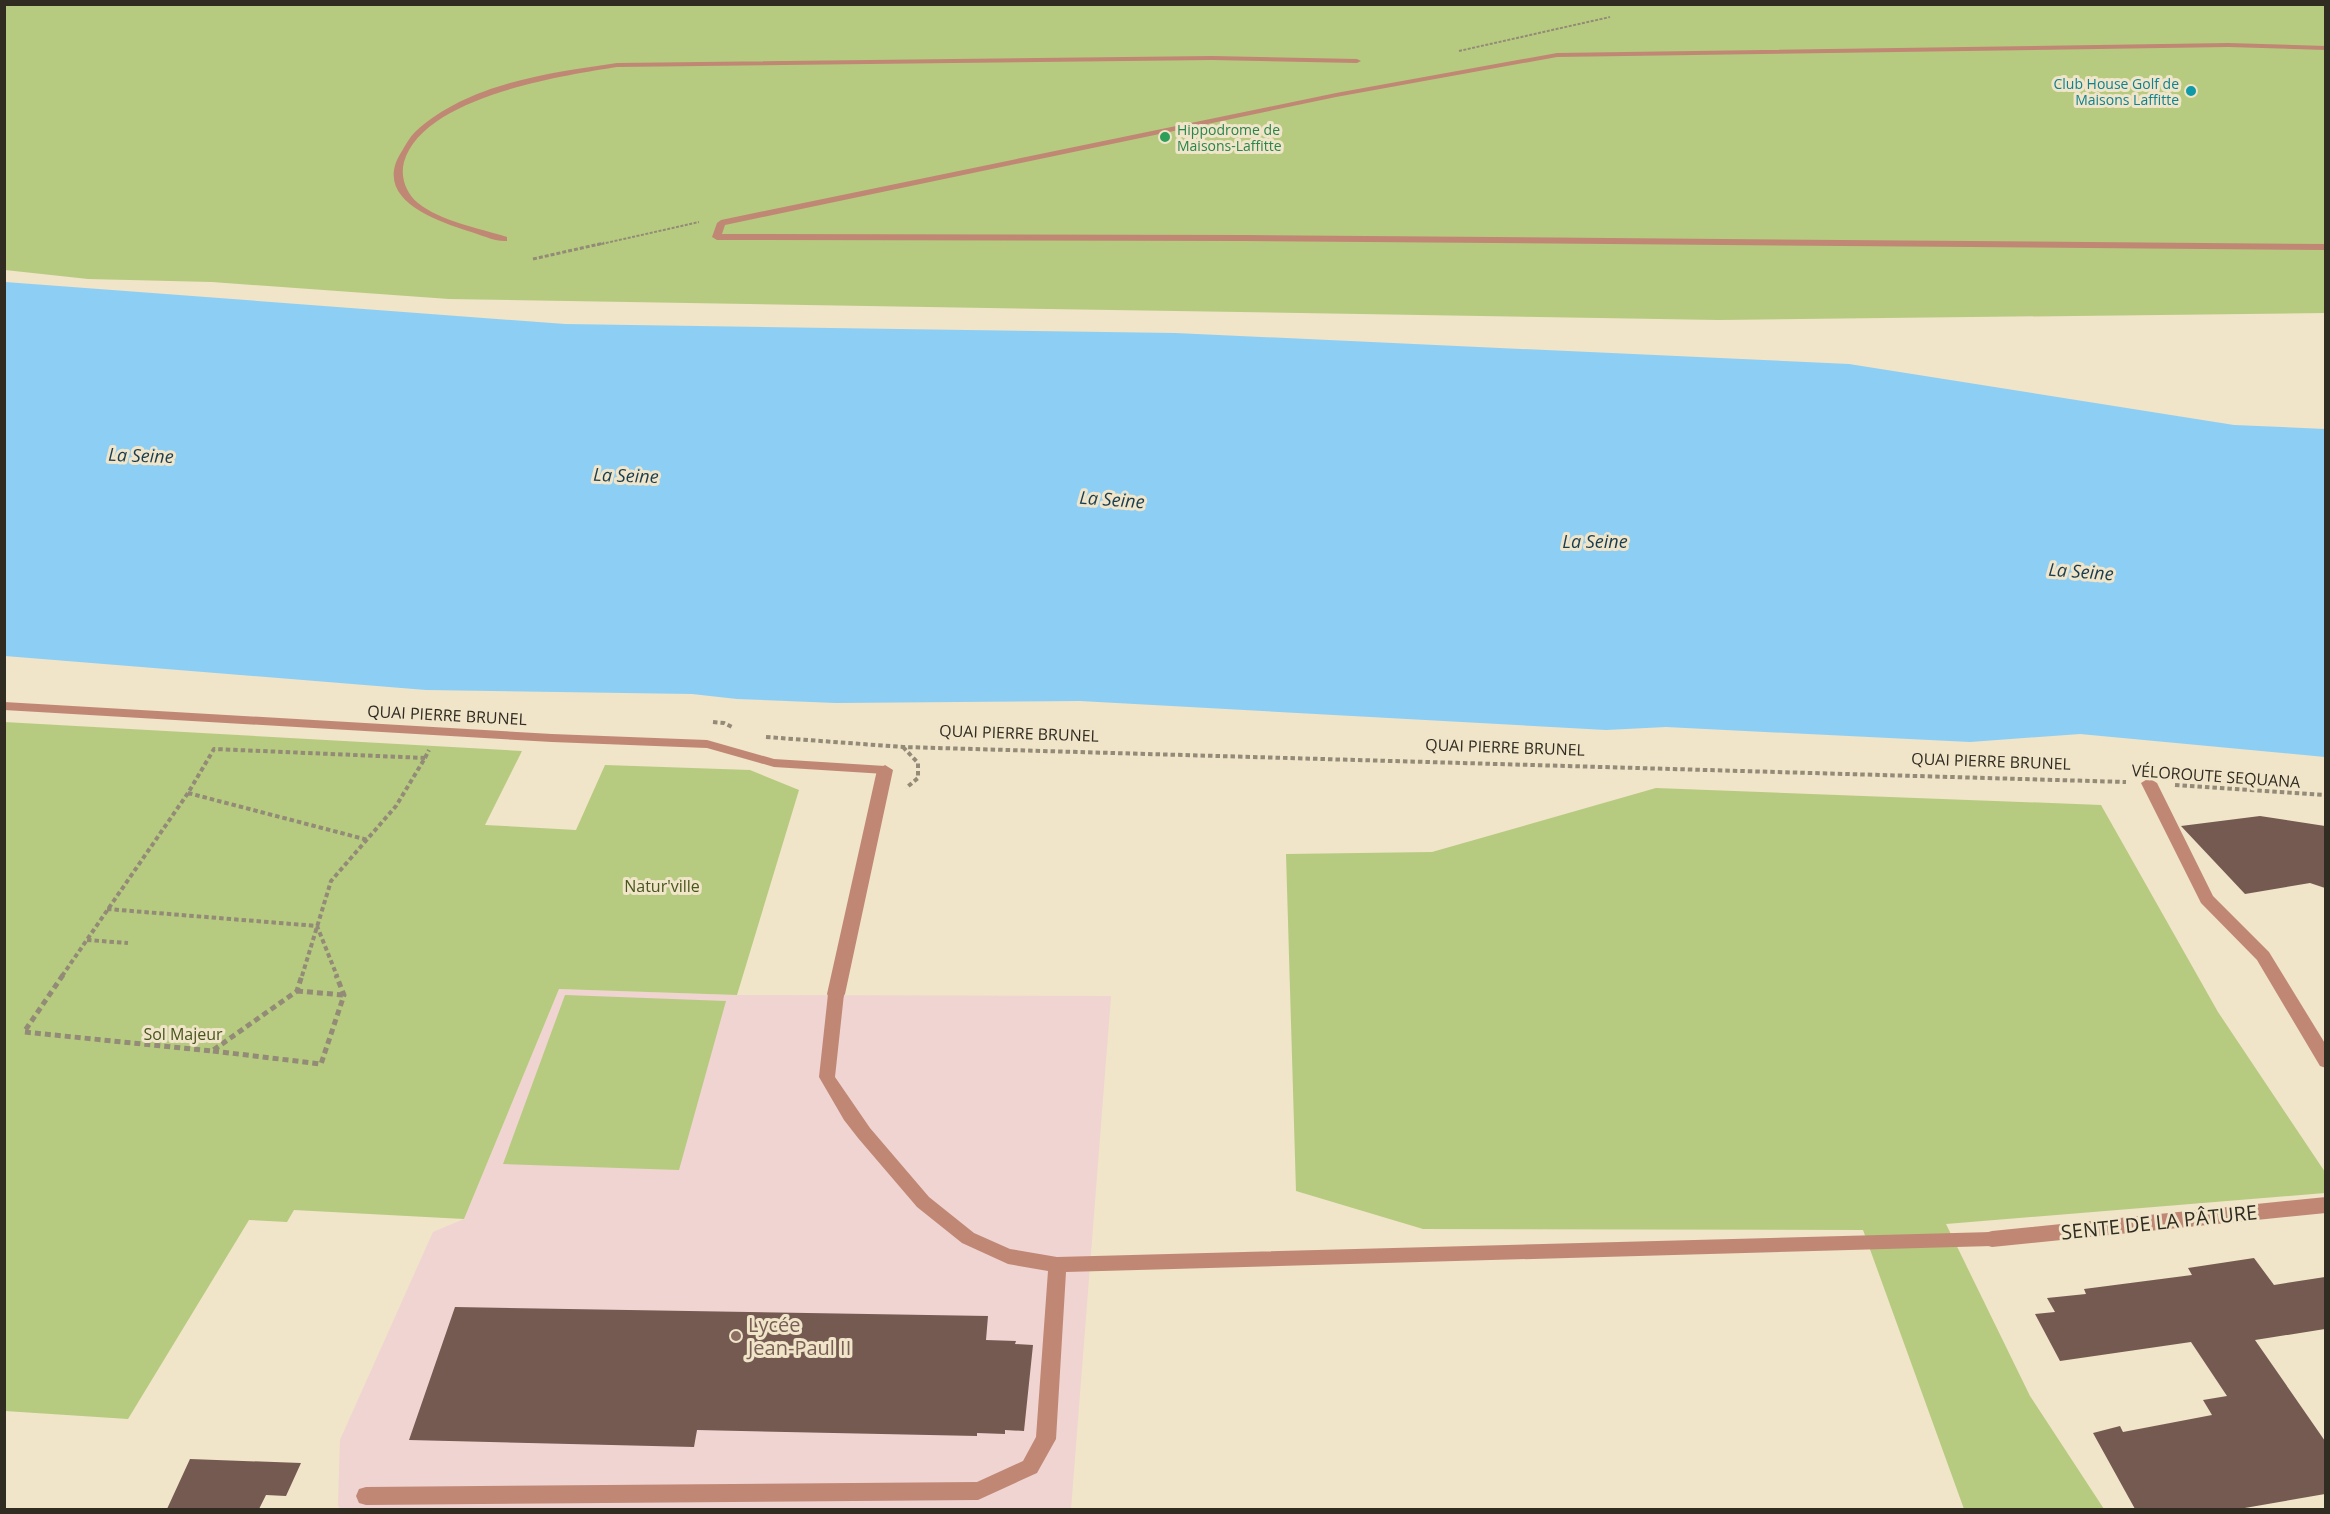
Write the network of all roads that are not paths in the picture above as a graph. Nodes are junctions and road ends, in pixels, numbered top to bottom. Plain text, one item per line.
1 (2325, 43) edge
2 (2249, 47) junction
3 (2325, 48) edge
4 (1357, 61) dead end
5 (504, 239) dead end
6 (2325, 247) edge
7 (4, 706) edge
8 (885, 770) joint
9 (2149, 783) road end
10 (836, 994) joint
11 (2325, 1061) edge
12 (2325, 1205) edge
13 (1992, 1239) joint
14 (1057, 1265) junction
15 (366, 1496) dead end

1 - 2 lane
2 - 3 lane
2 - 6 lane
4 - 5 lane
7 - 8 lane, QUAI PIERRE BRUNEL
8 - 10 street
9 - 11 street
10 - 14 lane
12 - 13 street, SENTE DE LA PÂTURE
13 - 14 lane
14 - 15 lane

